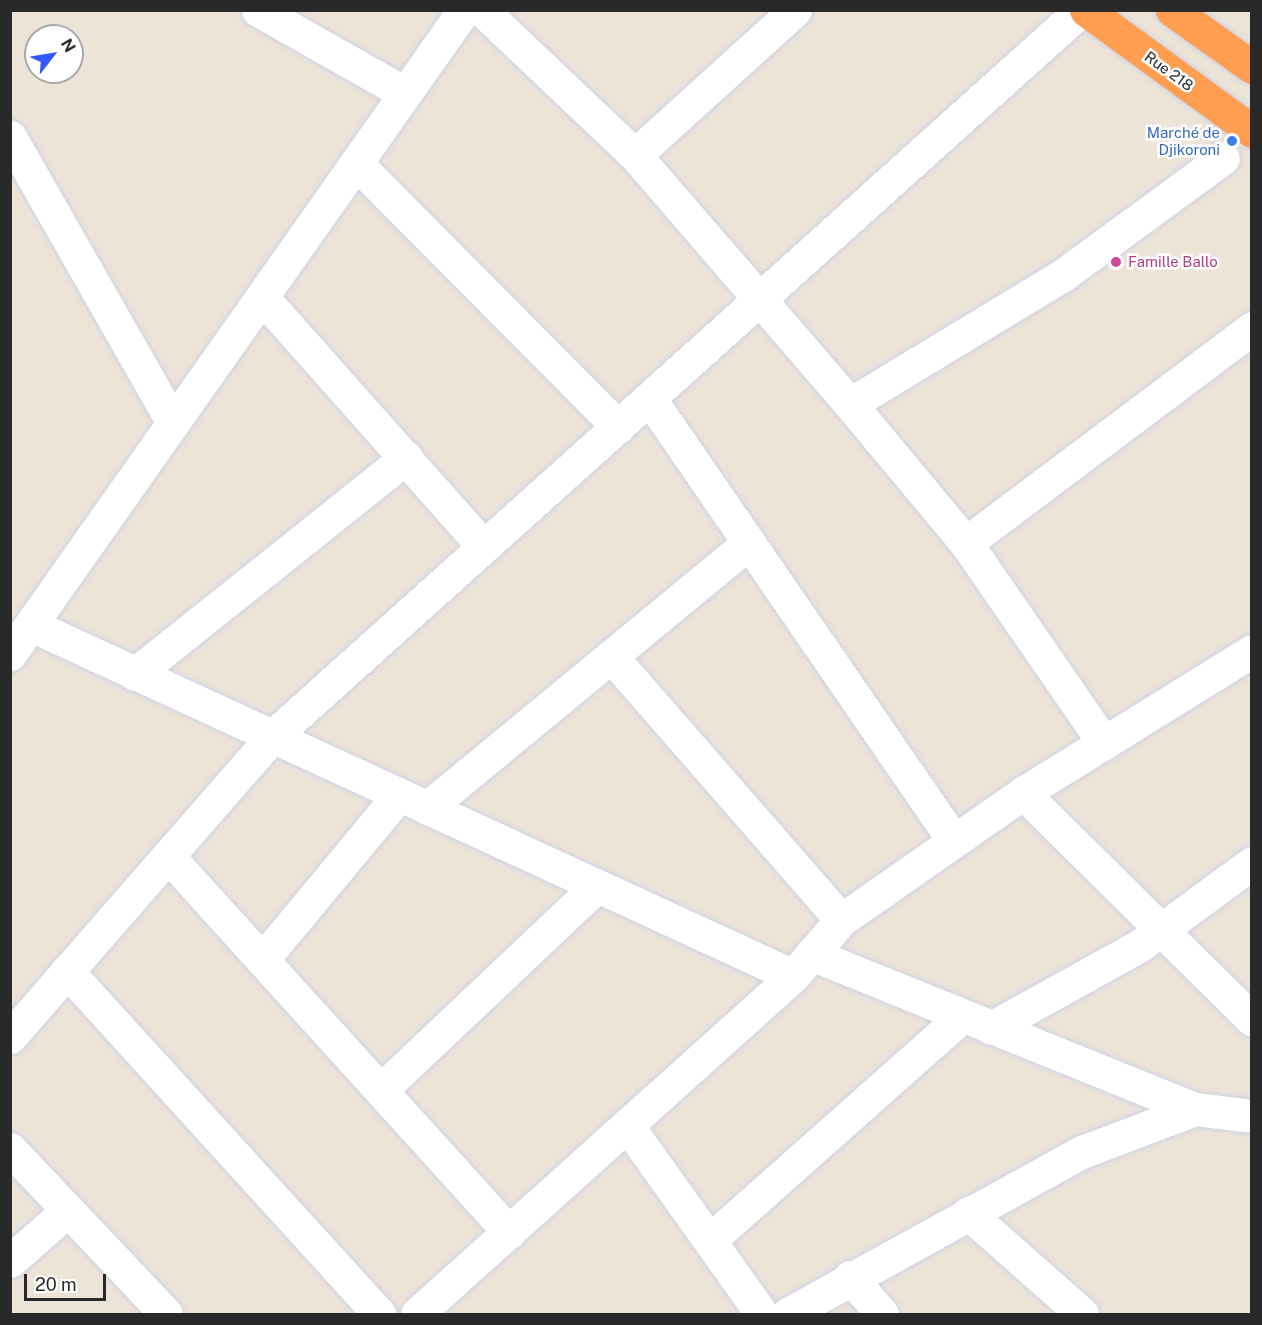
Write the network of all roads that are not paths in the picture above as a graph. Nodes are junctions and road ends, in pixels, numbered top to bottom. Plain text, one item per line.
1 (258, 10) edge
2 (464, 10) edge
3 (482, 10) edge
4 (795, 10) edge
5 (1083, 10) edge
6 (1172, 10) edge
7 (1249, 61) edge
8 (405, 93) junction
9 (1251, 131) edge
10 (10, 137) edge
11 (635, 154) junction
12 (1223, 158) dead end
13 (356, 163) junction
14 (262, 297) junction
15 (762, 301) junction
16 (1251, 328) edge
17 (650, 399) junction
18 (850, 404) junction
19 (173, 423) junction
20 (618, 428) junction
21 (406, 459) junction
22 (749, 543) junction
23 (966, 543) junction
24 (484, 547) junction
25 (31, 625) junction
26 (1251, 651) edge
27 (10, 654) edge
28 (611, 656) junction
29 (135, 674) junction
30 (272, 736) junction
31 (1104, 743) junction
32 (1023, 793) junction
33 (413, 802) junction
34 (954, 841) junction
35 (168, 856) junction
36 (1251, 863) edge
37 (597, 886) junction
38 (841, 920) junction
39 (1161, 930) junction
40 (262, 960) junction
41 (802, 965) junction
42 (68, 971) junction
43 (961, 1017) junction
44 (1251, 1020) edge
45 (991, 1028) junction
46 (10, 1037) edge
47 (381, 1090) junction
48 (1195, 1109) junction
49 (1251, 1116) edge
50 (627, 1125) junction
51 (10, 1149) edge
52 (68, 1210) junction
53 (968, 1213) junction
54 (509, 1232) junction
55 (710, 1240) junction
56 (10, 1261) edge
57 (850, 1277) junction
58 (166, 1314) edge
59 (379, 1314) edge
60 (417, 1314) edge
61 (762, 1314) edge
62 (788, 1314) edge
63 (882, 1314) edge
64 (1082, 1314) edge

1 - 8 street
2 - 8 street
3 - 11 street
4 - 11 street
5 - 9 highway, Rue 218
5 - 15 street
6 - 7 highway
8 - 13 street
10 - 19 street
11 - 15 street
12 - 18 street
13 - 14 street
13 - 20 street
14 - 19 street
14 - 21 street
15 - 17 street
15 - 18 street
16 - 23 street
17 - 20 street
17 - 22 street
18 - 23 street
19 - 25 street
20 - 24 street
21 - 24 street
21 - 29 street
22 - 28 street
22 - 34 street
23 - 31 street
24 - 30 street
25 - 27 street
25 - 29 street
26 - 31 street
28 - 33 street
28 - 38 street
29 - 30 street
30 - 33 street
30 - 35 street
31 - 32 street
32 - 34 street
32 - 39 street
33 - 37 street
33 - 40 street
34 - 38 street
35 - 40 street
35 - 42 street
36 - 39 street
37 - 41 street
37 - 47 street
38 - 41 street
39 - 44 street
39 - 45 street
40 - 47 street
41 - 43 street
41 - 50 street
42 - 46 street
42 - 59 street
43 - 45 street
43 - 55 street
45 - 48 street
47 - 54 street
48 - 49 street
48 - 53 street
50 - 54 street
50 - 55 street
51 - 52 street
52 - 56 street
52 - 58 street
53 - 57 street
53 - 64 street
54 - 60 street
55 - 61 street
57 - 62 street
57 - 63 street

